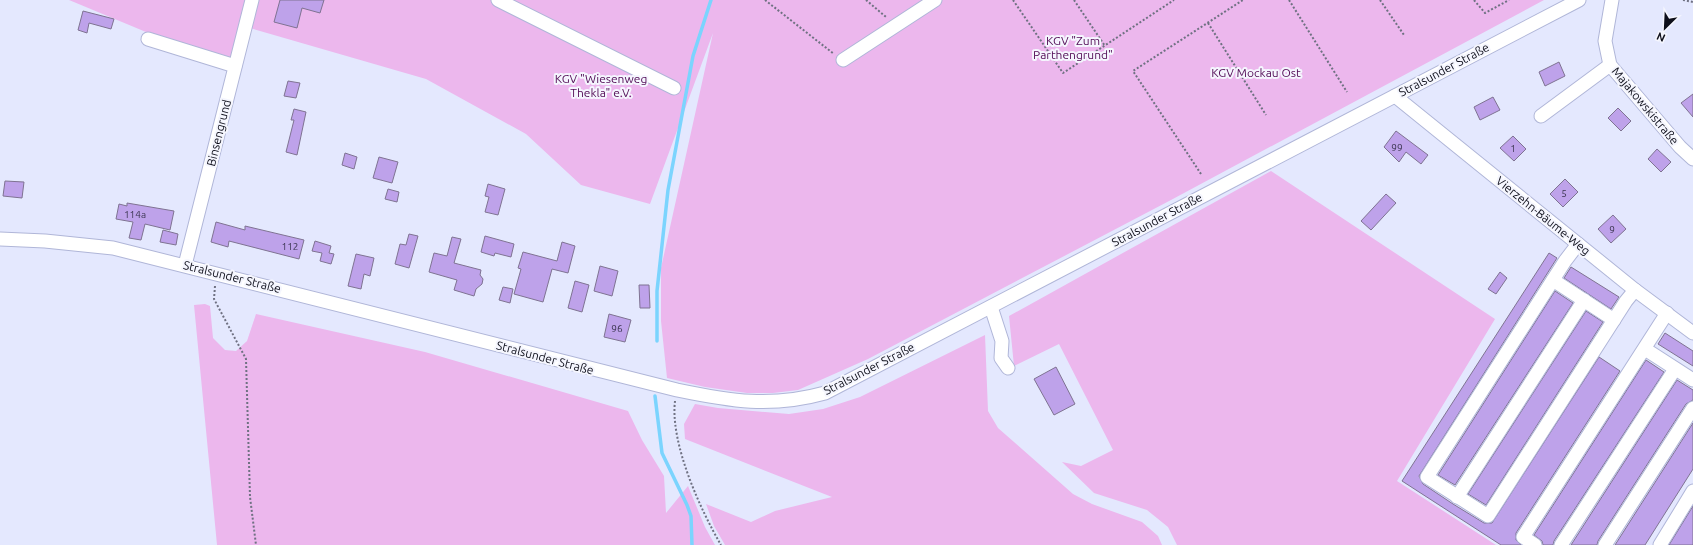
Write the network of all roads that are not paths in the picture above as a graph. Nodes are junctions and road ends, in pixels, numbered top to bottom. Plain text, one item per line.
1 (252, 0) edge
2 (498, 0) edge
3 (935, 0) edge
4 (1579, 0) edge
5 (1612, 0) edge
6 (148, 40) dead end
7 (843, 60) road end
8 (1610, 65) junction
9 (235, 66) junction
10 (674, 88) dead end
11 (1395, 96) junction
12 (1542, 116) dead end
13 (1693, 158) edge
14 (0, 239) edge
15 (1578, 244) junction
16 (185, 265) junction
17 (1553, 280) junction
18 (1635, 290) junction
19 (1584, 300) junction
20 (991, 307) junction
21 (1667, 314) junction
22 (1614, 320) junction
23 (1693, 333) edge
24 (1645, 349) junction
25 (1008, 368) dead end
26 (1675, 369) junction
27 (1693, 380) edge
28 (1693, 408) edge
29 (1693, 491) edge
30 (1457, 497) junction
31 (1535, 545) edge
32 (1561, 545) edge
33 (1605, 545) edge
34 (1660, 545) edge

1 - 9 street, Binsengrund
2 - 10 street
3 - 7 street
4 - 11 street, Stralsunder Straße
5 - 8 street, Majakowskistraße
6 - 9 street
8 - 12 street
8 - 13 street, Majakowskistraße
9 - 16 street, Binsengrund
11 - 15 street, Vierzehn-Bäume-Weg
11 - 20 street, Stralsunder Straße
14 - 16 street, Stralsunder Straße
15 - 17 street
15 - 18 street, Vierzehn-Bäume-Weg
16 - 20 street, Stralsunder Straße
17 - 19 street
17 - 30 street
18 - 21 street, Vierzehn-Bäume-Weg
18 - 22 street
19 - 22 street
19 - 30 street
20 - 25 street
21 - 23 street, Vierzehn-Bäume-Weg
21 - 24 street
22 - 30 street
24 - 26 street
24 - 31 street
26 - 27 street
26 - 32 street
28 - 33 street
29 - 34 street

